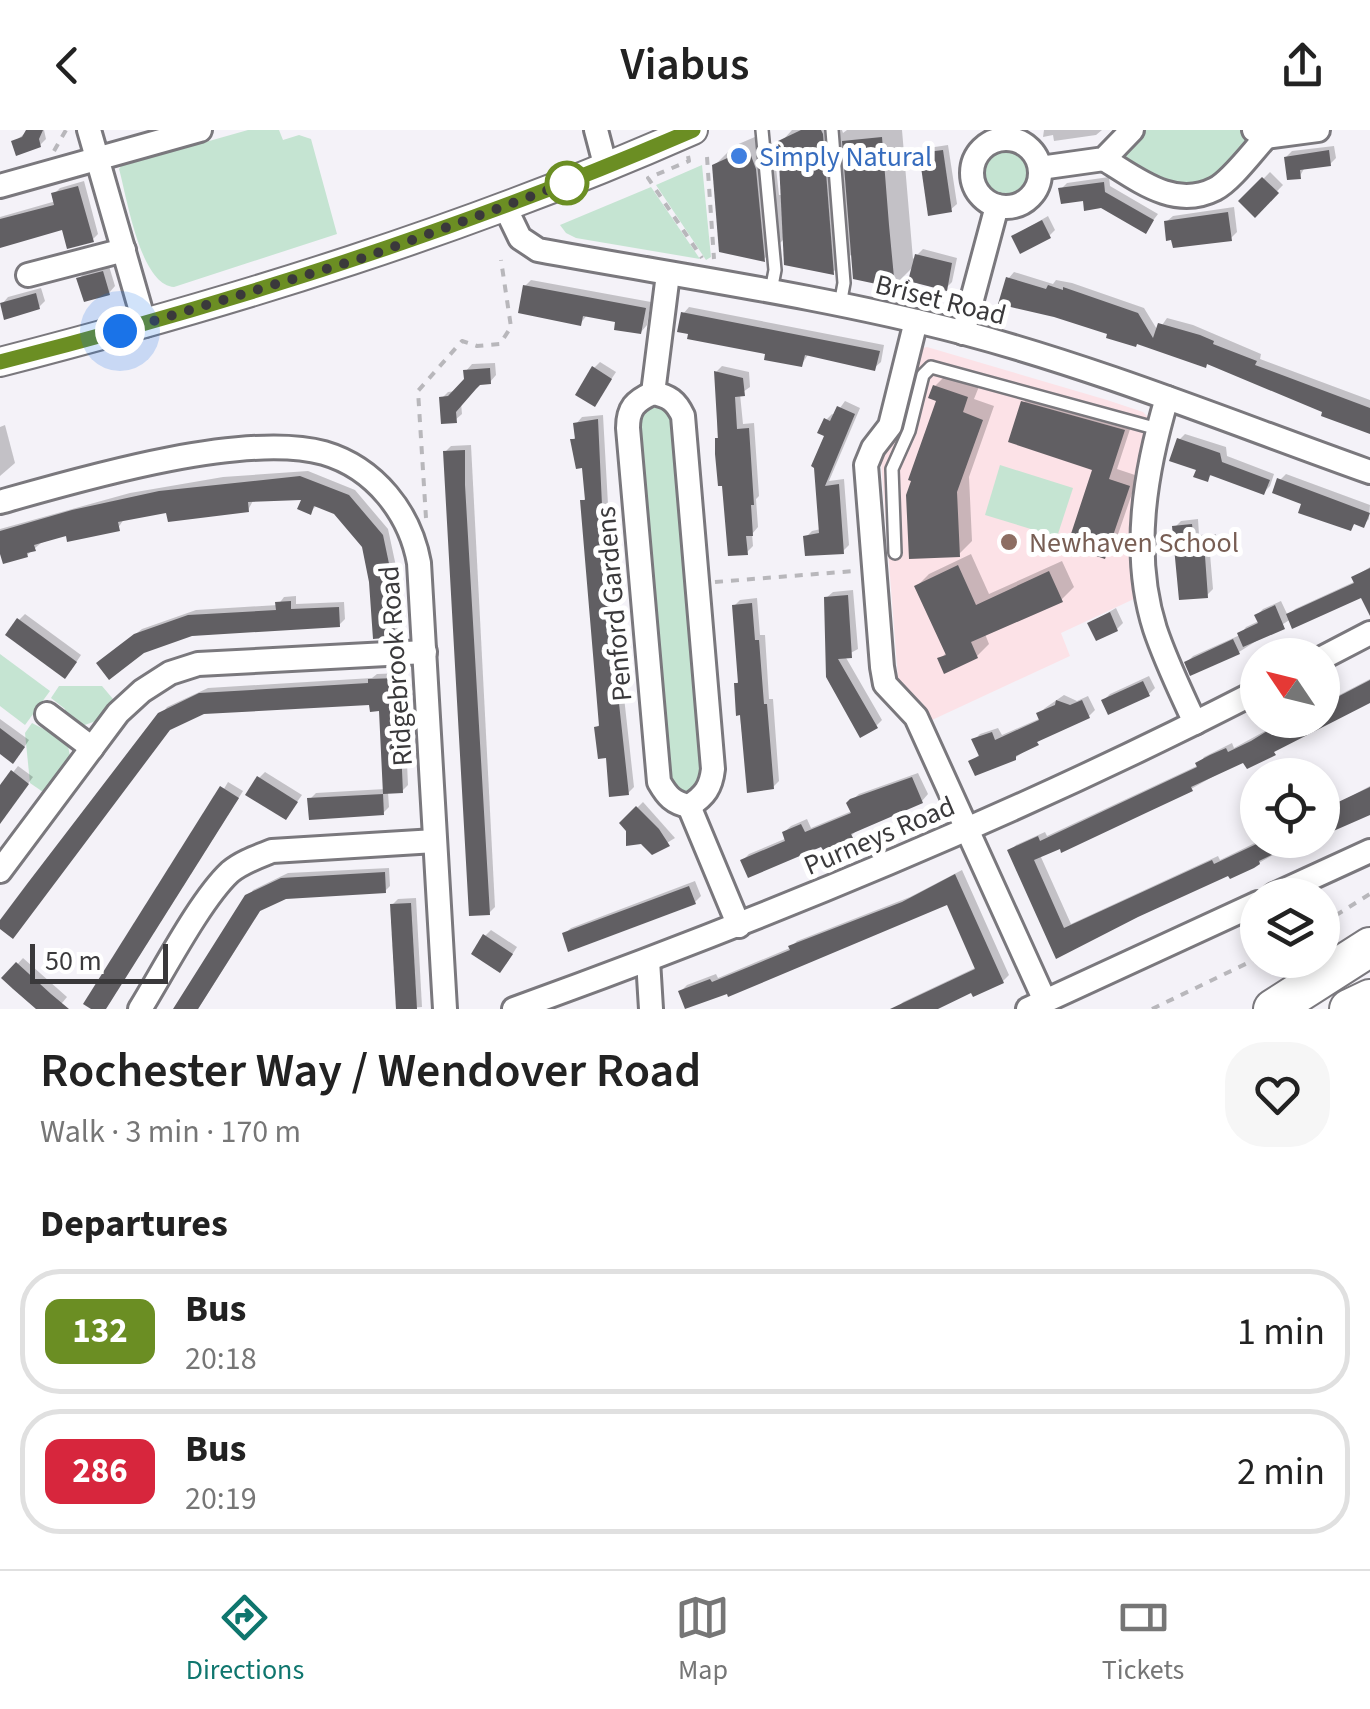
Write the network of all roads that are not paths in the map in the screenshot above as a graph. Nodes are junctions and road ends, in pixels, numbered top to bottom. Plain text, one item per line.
1 (90, 130) edge
2 (200, 130) edge
3 (596, 130) edge
4 (694, 130) edge
5 (762, 130) edge
6 (832, 130) edge
7 (1132, 130) edge
8 (1318, 130) edge
9 (1260, 133) edge
10 (986, 136) edge
11 (97, 159) junction
12 (1104, 159) junction
13 (606, 168) junction
14 (1040, 168) junction
15 (0, 186) edge
16 (996, 206) junction
17 (505, 207) junction
18 (124, 250) junction
19 (668, 274) junction
20 (28, 276) dead end
21 (771, 291) junction
22 (840, 305) junction
23 (916, 322) junction
24 (146, 324) junction
25 (963, 333) junction
26 (0, 362) edge
27 (653, 394) junction
28 (1167, 398) junction
29 (1158, 429) junction
30 (1370, 472) edge
31 (0, 502) edge
32 (895, 552) dead end
33 (1370, 633) edge
34 (1340, 649) edge
35 (425, 652) junction
36 (1240, 700) edge
37 (47, 714) dead end
38 (1195, 723) junction
39 (92, 748) junction
40 (689, 806) junction
41 (968, 830) junction
42 (436, 841) junction
43 (1370, 851) edge
44 (0, 871) edge
45 (1311, 878) edge
46 (1240, 911) edge
47 (739, 926) junction
48 (1370, 948) edge
49 (648, 960) junction
50 (1370, 966) edge
51 (1370, 999) edge
52 (1036, 1005) edge
53 (140, 1009) edge
54 (444, 1009) edge
55 (514, 1009) edge
56 (651, 1009) edge
57 (1275, 1009) edge
58 (1349, 1009) edge

1 - 11 street
2 - 11 street
3 - 13 street
4 - 13 street
5 - 21 lane
6 - 22 lane
7 - 12 street
8 - 9 street
9 - 12 street
10 - 14 street
10 - 16 street
11 - 15 street
11 - 18 street
12 - 14 street
13 - 17 street
14 - 16 street
16 - 25 street
17 - 19 street, Briset Road
17 - 24 street
18 - 20 street
18 - 24 street
19 - 21 street, Briset Road
19 - 27 street, Penford Gardens
21 - 22 street, Briset Road
22 - 23 street, Briset Road
23 - 25 street, Briset Road
23 - 41 street
24 - 26 street
25 - 28 street, Briset Road
27 - 40 street
27 - 40 street, Penford Gardens
28 - 29 street
28 - 30 street, Briset Road
29 - 32 lane
29 - 38 street
31 - 35 street, Ridgebrook Road
33 - 34 street
35 - 39 street
35 - 42 street, Ridgebrook Road
36 - 38 street, Purneys Road
37 - 39 street
38 - 41 street, Purneys Road
39 - 44 street
40 - 47 street, Penford Gardens
41 - 47 street, Purneys Road
41 - 52 street
42 - 53 street
42 - 54 street, Ridgebrook Road
43 - 45 street
46 - 52 street
47 - 49 street, Purneys Road
48 - 57 highway
49 - 55 street, Purneys Road
49 - 56 street
50 - 57 highway
51 - 58 highway

